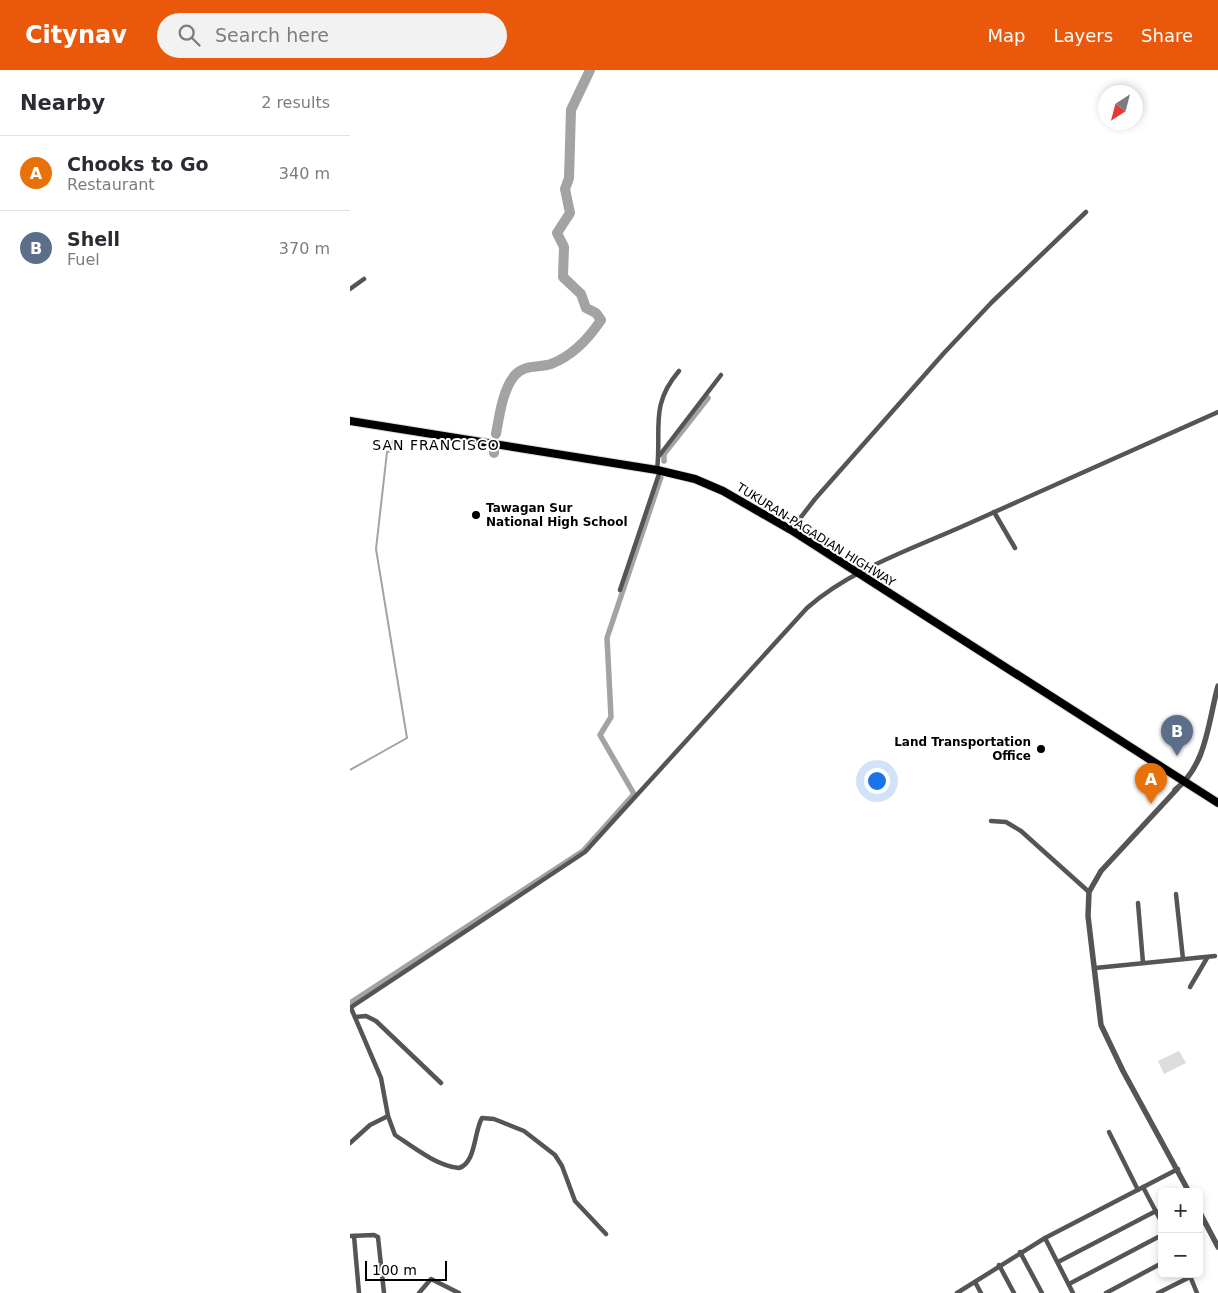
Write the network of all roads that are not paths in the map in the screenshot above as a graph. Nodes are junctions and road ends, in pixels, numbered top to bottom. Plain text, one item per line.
1 (1086, 212) dead end
2 (364, 279) dead end
3 (350, 288) edge
4 (679, 372) dead end
5 (721, 376) dead end
6 (1218, 412) edge
7 (350, 421) edge
8 (658, 457) junction
9 (658, 471) junction
10 (994, 512) junction
11 (791, 530) junction
12 (1015, 548) dead end
13 (858, 573) junction
14 (620, 590) dead end
15 (1218, 686) edge
16 (1184, 782) junction
17 (1218, 803) edge
18 (991, 821) dead end
19 (1089, 892) junction
20 (1176, 894) dead end
21 (1138, 903) dead end
22 (1215, 956) dead end
23 (1207, 958) junction
24 (1184, 959) junction
25 (1143, 963) junction
26 (1095, 968) junction
27 (1190, 987) dead end
28 (351, 1008) edge
29 (355, 1017) junction
30 (442, 1084) dead end
31 (388, 1116) junction
32 (1109, 1132) dead end
33 (350, 1143) edge
34 (1178, 1168) junction
35 (1143, 1187) junction
36 (1187, 1188) edge
37 (1138, 1190) junction
38 (1156, 1211) junction
39 (1158, 1215) edge
40 (1203, 1219) edge
41 (606, 1234) dead end
42 (352, 1236) edge
43 (1158, 1237) edge
44 (1045, 1238) junction
45 (1218, 1247) edge
46 (1020, 1252) junction
47 (1058, 1262) junction
48 (999, 1265) junction
49 (1158, 1265) edge
50 (1186, 1278) edge
51 (1191, 1278) edge
52 (975, 1282) junction
53 (1069, 1284) junction
54 (448, 1287) junction
55 (359, 1293) edge
56 (384, 1293) edge
57 (419, 1293) edge
58 (444, 1293) edge
59 (460, 1293) edge
60 (957, 1293) edge
61 (980, 1293) edge
62 (1014, 1293) edge
63 (1042, 1293) edge
64 (1073, 1293) edge
65 (1106, 1293) edge
66 (1158, 1293) edge
67 (1197, 1293) edge

1 - 11 street
2 - 3 street
4 - 8 street
5 - 8 street
6 - 10 street
7 - 9 highway, TUKURAN-PAGADIAN HIGHWAY
8 - 9 street
9 - 11 highway, TUKURAN-PAGADIAN HIGHWAY
9 - 14 street
10 - 12 street
10 - 13 street
11 - 13 highway, TUKURAN-PAGADIAN HIGHWAY
13 - 16 highway, TUKURAN-PAGADIAN HIGHWAY
13 - 28 street
15 - 16 street
16 - 17 highway, TUKURAN-PAGADIAN HIGHWAY
16 - 19 street
18 - 19 street
19 - 26 street
20 - 24 street
21 - 25 street
22 - 23 street
23 - 24 street
23 - 27 street
24 - 25 street
25 - 26 street
26 - 34 street
28 - 29 street
29 - 30 street
29 - 31 street
31 - 33 street
31 - 41 street
32 - 37 street
34 - 35 street
34 - 36 street
35 - 37 street
35 - 38 street
37 - 44 street
38 - 39 street
38 - 47 street
40 - 45 street
42 - 55 street
42 - 56 street
43 - 53 street
44 - 46 street
44 - 47 street
46 - 48 street
46 - 63 street
47 - 53 street
48 - 52 street
48 - 62 street
49 - 65 street
50 - 66 street
51 - 67 street
52 - 60 street
52 - 61 street
53 - 64 street
54 - 57 street
54 - 58 street
54 - 59 street

